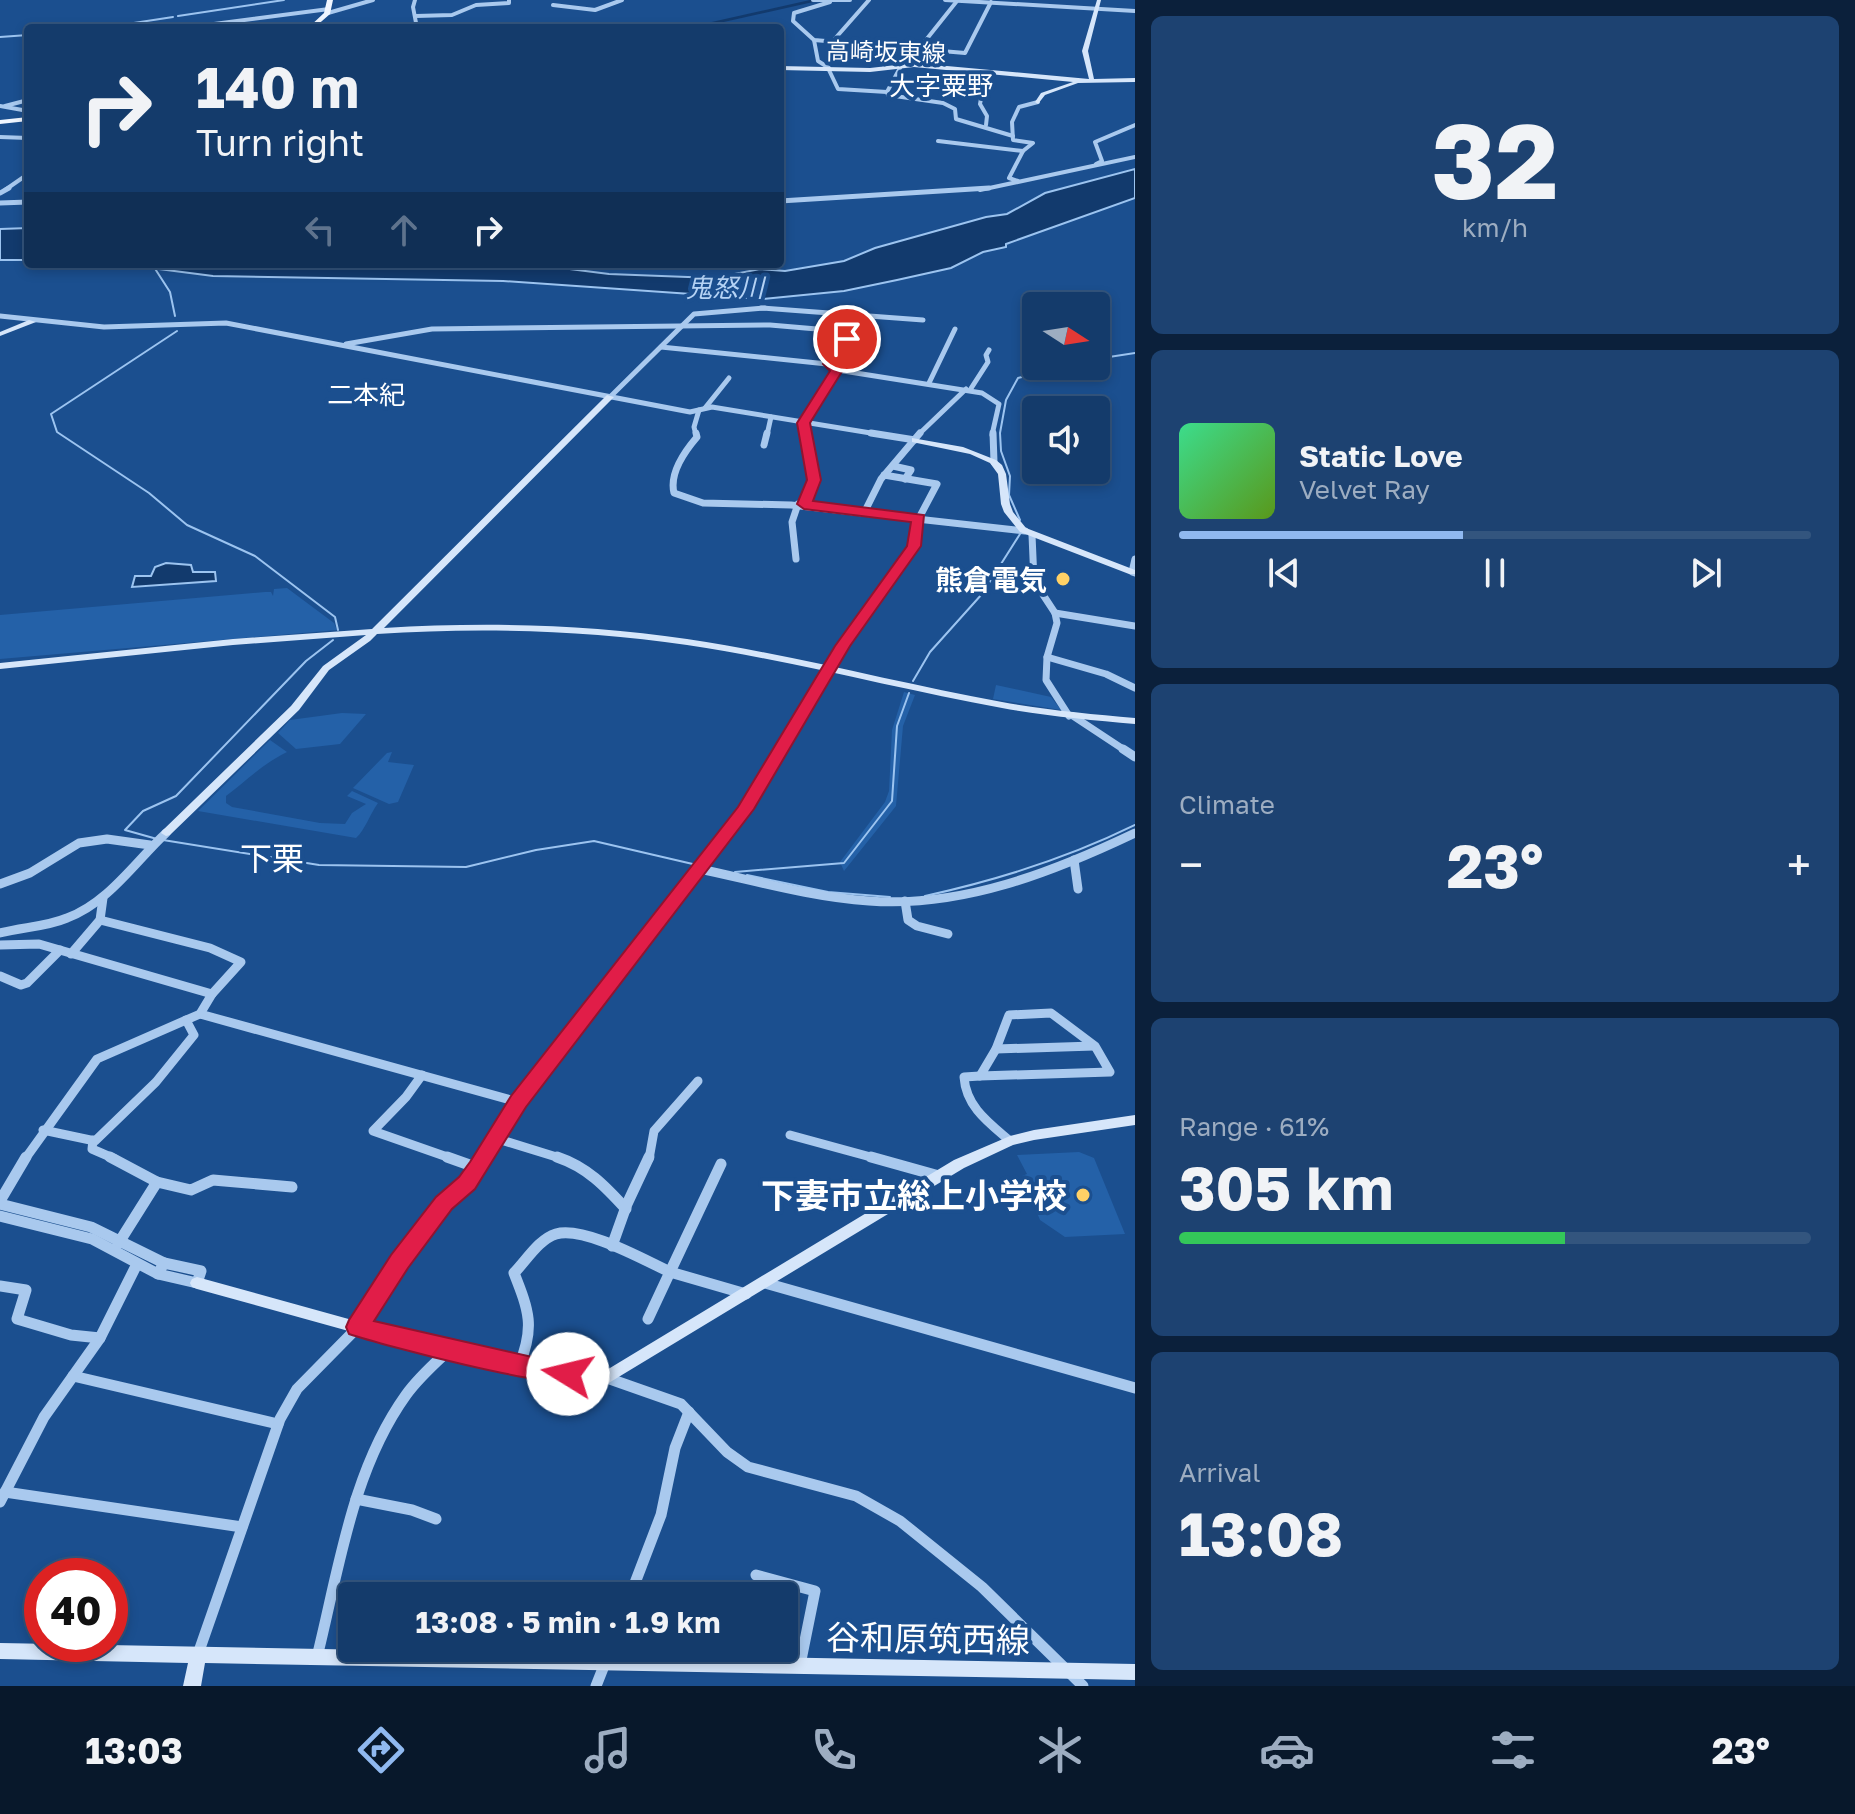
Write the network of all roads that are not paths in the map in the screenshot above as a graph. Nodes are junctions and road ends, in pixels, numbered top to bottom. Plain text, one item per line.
1 (330, 0) edge
2 (373, 0) edge
3 (415, 0) edge
4 (509, 0) edge
5 (622, 0) edge
6 (813, 0) edge
7 (850, 0) edge
8 (869, 0) edge
9 (945, 0) edge
10 (1062, 0) edge
11 (1099, 0) edge
12 (957, 1) edge
13 (830, 2) junction
14 (991, 2) junction
15 (553, 3) edge
16 (1064, 6) junction
17 (1099, 9) junction
18 (550, 11) dead end
19 (1135, 11) edge
20 (328, 12) junction
21 (416, 16) junction
22 (211, 24) edge
23 (315, 24) edge
24 (417, 24) edge
25 (814, 40) junction
26 (832, 42) junction
27 (916, 50) junction
28 (904, 66) junction
29 (784, 68) edge
30 (829, 68) junction
31 (986, 72) junction
32 (1135, 80) edge
33 (1081, 81) junction
34 (1092, 81) junction
35 (838, 89) junction
36 (887, 92) junction
37 (843, 95) dead end
38 (24, 101) edge
39 (1038, 102) joint
40 (3, 106) edge
41 (24, 110) edge
42 (24, 112) edge
43 (15, 115) dead end
44 (24, 119) edge
45 (0, 122) edge
46 (986, 125) junction
47 (1135, 125) edge
48 (1013, 136) junction
49 (0, 137) edge
50 (24, 138) edge
51 (938, 141) dead end
52 (1023, 151) junction
53 (1135, 157) edge
54 (1083, 168) junction
55 (1042, 178) junction
56 (24, 181) edge
57 (0, 193) edge
58 (784, 201) edge
59 (24, 202) edge
60 (0, 203) edge
61 (754, 308) dead end
62 (765, 308) junction
63 (0, 316) edge
64 (923, 320) dead end
65 (76, 321) dead end
66 (32, 322) junction
67 (681, 326) junction
68 (117, 327) junction
69 (955, 329) dead end
70 (0, 334) edge
71 (341, 345) junction
72 (661, 347) junction
73 (989, 350) dead end
74 (830, 364) junction
75 (837, 370) junction
76 (729, 378) dead end
77 (929, 383) junction
78 (968, 389) junction
79 (610, 397) junction
80 (702, 409) junction
81 (771, 417) junction
82 (803, 423) junction
83 (915, 440) junction
84 (764, 445) dead end
85 (994, 462) junction
86 (893, 466) junction
87 (884, 475) junction
88 (905, 479) junction
89 (801, 504) junction
90 (865, 511) junction
91 (919, 518) junction
92 (1028, 533) junction
93 (796, 559) dead end
94 (1135, 559) edge
95 (1133, 572) edge
96 (1055, 613) junction
97 (1135, 626) edge
98 (376, 631) junction
99 (1047, 657) junction
100 (0, 666) edge
101 (829, 668) junction
102 (1135, 688) edge
103 (1071, 716) junction
104 (1135, 721) edge
105 (1135, 757) edge
106 (1135, 833) edge
107 (158, 839) junction
108 (1074, 860) junction
109 (700, 869) junction
110 (0, 884) edge
111 (1078, 889) dead end
112 (103, 897) junction
113 (905, 901) junction
114 (100, 920) junction
115 (0, 933) edge
116 (948, 934) dead end
117 (0, 945) edge
118 (60, 950) junction
119 (71, 954) junction
120 (0, 976) edge
121 (212, 994) junction
122 (200, 1014) junction
123 (186, 1020) junction
124 (1095, 1046) junction
125 (996, 1049) junction
126 (422, 1075) junction
127 (980, 1076) junction
128 (698, 1081) dead end
129 (518, 1102) junction
130 (1135, 1120) edge
131 (43, 1130) junction
132 (790, 1135) dead end
133 (498, 1139) junction
134 (93, 1140) junction
135 (1010, 1141) junction
136 (721, 1164) dead end
137 (478, 1168) junction
138 (940, 1176) junction
139 (157, 1182) junction
140 (292, 1187) dead end
141 (1, 1197) edge
142 (626, 1209) junction
143 (0, 1216) edge
144 (55, 1222) junction
145 (95, 1235) junction
146 (121, 1241) junction
147 (612, 1246) junction
148 (111, 1251) junction
149 (164, 1263) junction
150 (137, 1264) junction
151 (670, 1272) junction
152 (158, 1274) junction
153 (197, 1283) junction
154 (765, 1283) junction
155 (0, 1286) edge
156 (747, 1294) junction
157 (648, 1319) dead end
158 (358, 1327) junction
159 (100, 1338) junction
160 (449, 1350) junction
161 (519, 1366) junction
162 (73, 1376) junction
163 (607, 1378) junction
164 (1135, 1388) edge
165 (689, 1412) junction
166 (278, 1424) junction
167 (2, 1497) edge
168 (356, 1499) junction
169 (436, 1519) dead end
170 (242, 1527) junction
171 (756, 1575) dead end
172 (635, 1582) edge
173 (0, 1651) edge
174 (198, 1654) junction
175 (317, 1657) junction
176 (338, 1657) edge
177 (605, 1662) edge
178 (742, 1662) edge
179 (800, 1665) junction
180 (1068, 1670) junction
181 (1135, 1672) edge
182 (192, 1686) edge
183 (596, 1686) edge
184 (1083, 1686) edge

1 - 20 main road
2 - 20 street
3 - 21 street
4 - 21 street
5 - 15 street
6 - 13 street
7 - 13 street
8 - 26 street
9 - 12 street
10 - 16 street
11 - 17 street
12 - 14 street
12 - 27 street
13 - 25 street
14 - 16 street
14 - 27 street
15 - 18 street
16 - 17 street
17 - 19 street
17 - 34 street
20 - 22 street
20 - 23 main road
21 - 24 street
25 - 26 street
25 - 30 street
26 - 27 street
27 - 28 street
28 - 30 street, 高崎坂東線
28 - 31 street, 高崎坂東線
28 - 36 street
29 - 30 street, 高崎坂東線
30 - 35 street
31 - 33 street, 高崎坂東線
31 - 46 street
32 - 34 street, 高崎坂東線
33 - 34 street, 高崎坂東線
33 - 39 street
35 - 36 street
35 - 37 street
36 - 46 street
38 - 40 street
39 - 48 street
40 - 41 street
42 - 43 street
44 - 45 main road
46 - 48 street
47 - 54 street
48 - 52 street
49 - 50 street
51 - 52 street
52 - 55 street
53 - 54 street
54 - 55 street
55 - 58 street
56 - 57 street
59 - 60 street
61 - 62 street
62 - 64 street
62 - 67 street
63 - 66 street
65 - 68 street
66 - 68 street
66 - 70 street
67 - 71 street
67 - 72 street
67 - 74 street
68 - 71 street
69 - 77 street
71 - 79 street
72 - 74 street
72 - 79 street
73 - 78 street
74 - 75 street
75 - 77 street
75 - 82 street
76 - 80 street
77 - 78 street
78 - 83 street
78 - 85 street
79 - 80 street
79 - 98 street
80 - 81 street
80 - 89 street
81 - 82 street
81 - 84 street
82 - 83 street
82 - 89 street
83 - 85 street
83 - 86 street
85 - 92 street
86 - 87 street
86 - 88 street
87 - 88 street
87 - 90 street
88 - 91 street
89 - 90 street
89 - 93 street
90 - 91 street
91 - 92 street
91 - 101 street
92 - 95 street
92 - 96 street
94 - 95 street
96 - 97 street
96 - 99 street
98 - 100 street
98 - 101 street
98 - 107 street
99 - 102 street
99 - 103 street
101 - 103 street
101 - 109 street
103 - 104 street
103 - 105 street
106 - 108 street
107 - 110 street
107 - 112 street
108 - 111 street
108 - 113 street
109 - 113 street
109 - 129 street
112 - 114 street
112 - 115 street
113 - 116 street
114 - 119 street
114 - 121 street
117 - 118 street
118 - 119 street
118 - 120 street
119 - 121 street
121 - 122 street
122 - 123 street
122 - 126 street
123 - 131 street
123 - 134 street
124 - 125 street
124 - 125 street
124 - 127 street
125 - 127 street
126 - 129 street
126 - 137 street
127 - 135 street
128 - 142 street
129 - 133 street
130 - 135 street
131 - 134 street
131 - 141 street
132 - 138 street
133 - 137 street
133 - 142 street
134 - 139 street
135 - 138 street
136 - 151 street
137 - 158 street
138 - 154 street
139 - 140 street
139 - 146 street
141 - 144 street
142 - 147 street
143 - 144 street
144 - 145 street
145 - 146 street
145 - 148 street
146 - 148 street
146 - 149 street
147 - 151 street
147 - 161 street
148 - 150 street
149 - 152 street
149 - 153 street
150 - 152 street
150 - 159 street
151 - 156 street
151 - 157 street
152 - 153 street
153 - 158 street
154 - 156 street
154 - 164 street
155 - 159 street
156 - 163 street
158 - 160 street
158 - 166 street
159 - 162 street
160 - 161 street
160 - 168 street
161 - 163 street
162 - 166 street
162 - 167 street
163 - 165 street
165 - 172 street
165 - 180 street
166 - 170 street
167 - 170 street
168 - 169 street
168 - 175 street
170 - 174 street
171 - 179 street
173 - 174 street, 谷和原筑西線
174 - 175 street, 谷和原筑西線
174 - 182 street
175 - 176 street, 谷和原筑西線
177 - 183 street
178 - 179 street, 谷和原筑西線
179 - 180 street, 谷和原筑西線
180 - 181 street, 谷和原筑西線
180 - 184 street

